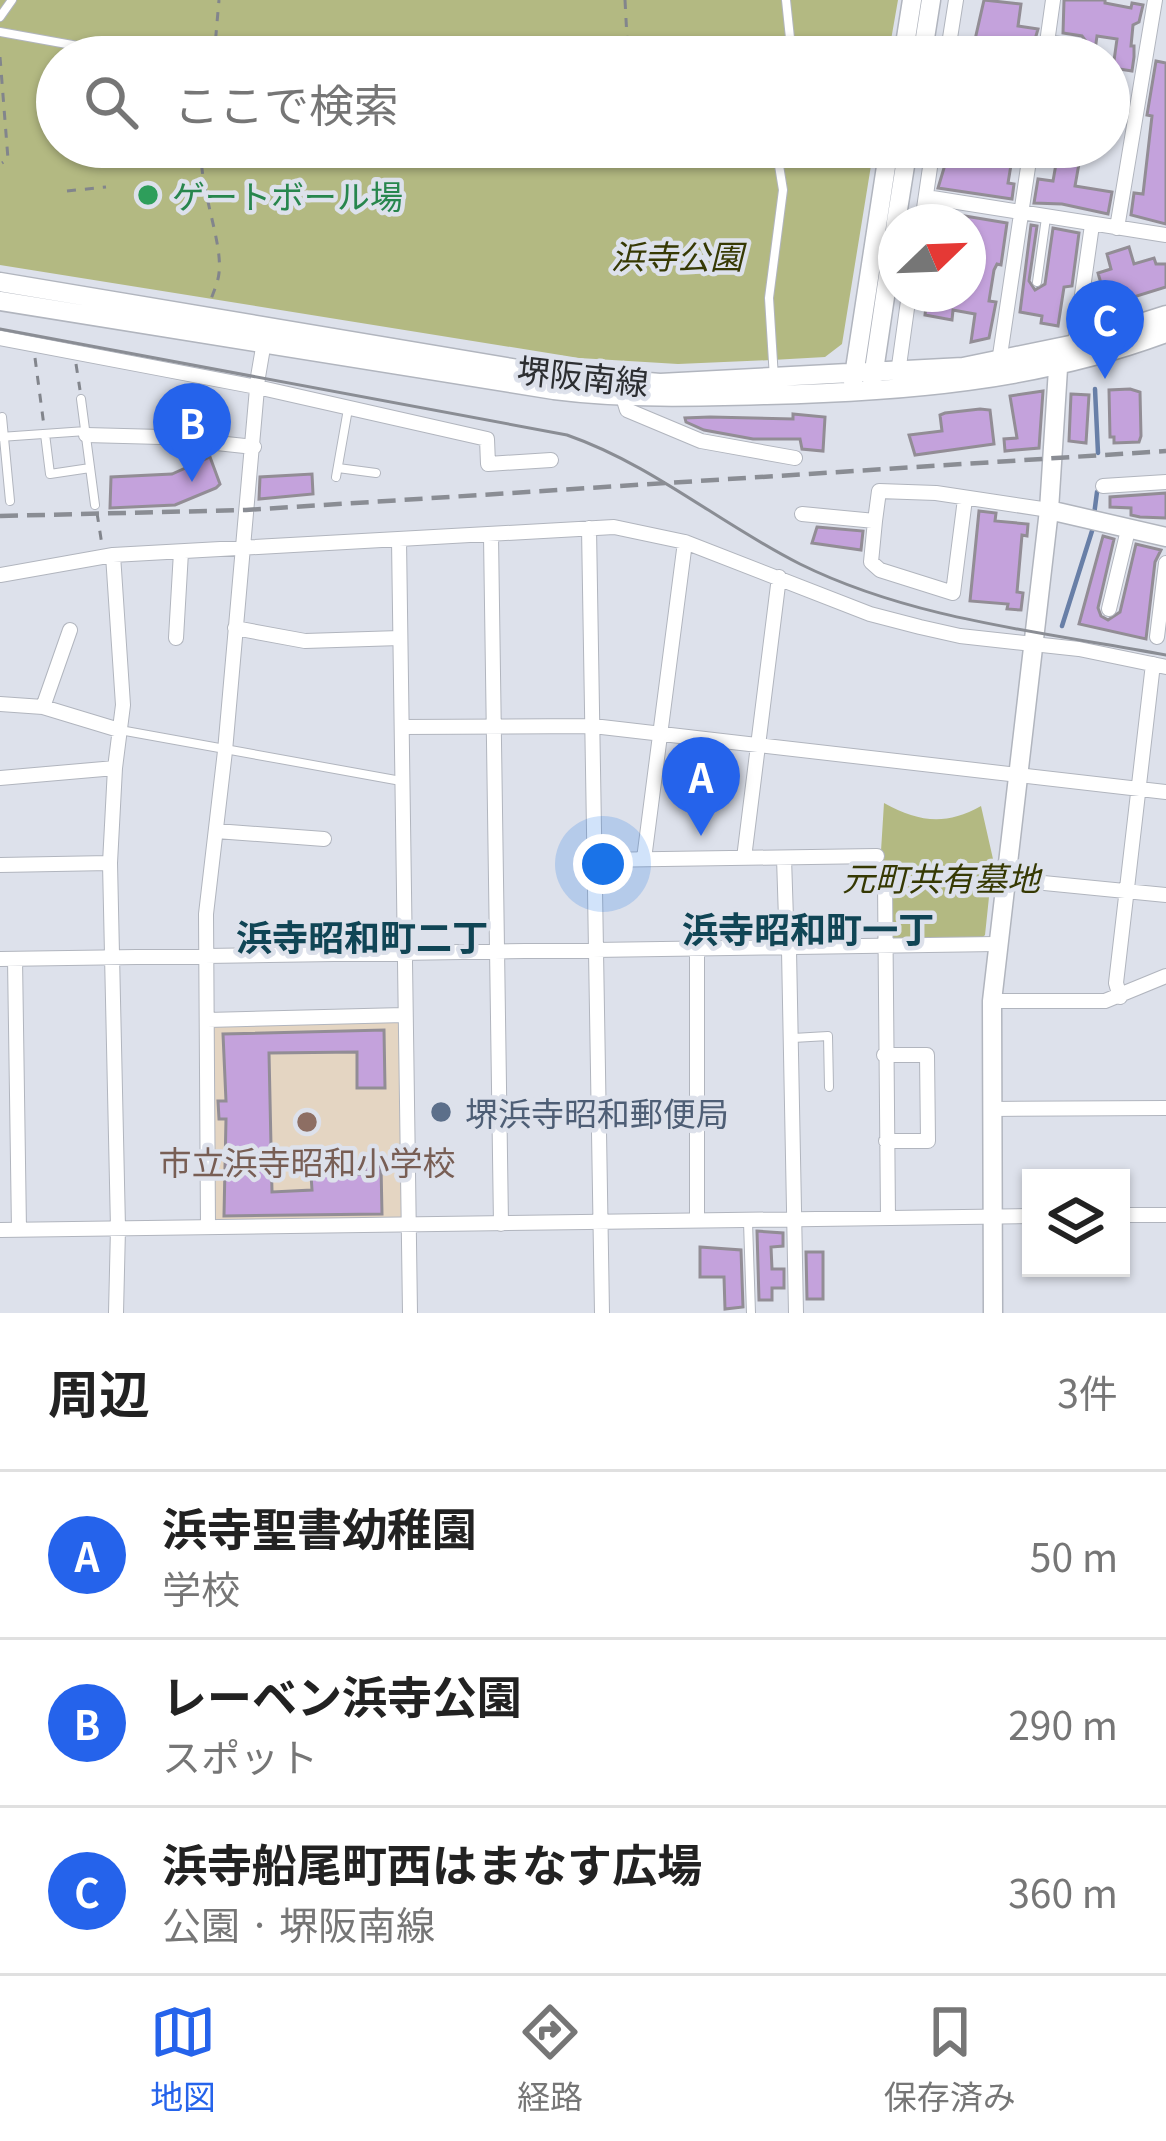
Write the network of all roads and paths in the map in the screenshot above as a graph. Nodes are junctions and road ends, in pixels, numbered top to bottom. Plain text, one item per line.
1 (12, 0) edge
2 (218, 0) edge
3 (625, 0) edge
4 (786, 0) edge
5 (912, 0) edge
6 (931, 0) edge
7 (956, 0) edge
8 (1053, 0) edge
9 (1155, 0) edge
10 (0, 17) edge
11 (0, 32) edge
12 (215, 36) edge
13 (627, 36) edge
14 (790, 36) edge
15 (906, 36) edge
16 (925, 36) edge
17 (950, 36) edge
18 (1047, 36) edge
19 (36, 38) edge
20 (0, 57) edge
21 (1130, 150) edge
22 (2, 163) edge
23 (202, 168) edge
24 (779, 168) edge
25 (887, 168) edge
26 (905, 168) edge
27 (930, 168) edge
28 (1027, 168) edge
29 (1127, 168) edge
30 (106, 188) dead end
31 (67, 191) dead end
32 (926, 197) junction
33 (899, 204) edge
34 (925, 204) edge
35 (1018, 214) junction
36 (1046, 218) junction
37 (1092, 225) junction
38 (1117, 228) junction
39 (1166, 235) edge
40 (0, 282) edge
41 (1036, 282) dead end
42 (0, 301) edge
43 (210, 303) dead end
44 (878, 310) edge
45 (907, 312) edge
46 (1166, 315) edge
47 (1166, 333) edge
48 (266, 334) junction
49 (0, 338) edge
50 (34, 344) junction
51 (74, 351) junction
52 (1064, 352) junction
53 (999, 362) junction
54 (898, 373) junction
55 (774, 378) junction
56 (863, 383) junction
57 (257, 386) junction
58 (623, 397) junction
59 (81, 399) joint
60 (349, 407) junction
61 (2, 417) edge
62 (86, 433) junction
63 (45, 434) junction
64 (2, 437) edge
65 (254, 447) junction
66 (795, 458) dead end
67 (551, 460) dead end
68 (91, 468) junction
69 (376, 473) dead end
70 (1166, 482) edge
71 (1103, 486) dead end
72 (965, 499) junction
73 (10, 501) dead end
74 (95, 506) joint
75 (1049, 510) junction
76 (802, 514) dead end
77 (875, 521) junction
78 (589, 528) junction
79 (1128, 530) junction
80 (491, 536) junction
81 (1166, 537) edge
82 (399, 541) junction
83 (685, 542) junction
84 (242, 549) junction
85 (181, 552) junction
86 (108, 556) junction
87 (1166, 563) edge
88 (0, 575) edge
89 (779, 577) junction
90 (1109, 609) dead end
91 (235, 628) junction
92 (70, 630) dead end
93 (1157, 637) dead end
94 (176, 638) dead end
95 (400, 638) junction
96 (1032, 643) junction
97 (1159, 665) edge
98 (0, 704) edge
99 (43, 707) junction
100 (494, 726) junction
101 (593, 726) junction
102 (402, 727) junction
103 (119, 730) junction
104 (661, 734) junction
105 (758, 744) junction
106 (225, 751) junction
107 (115, 768) junction
108 (1018, 773) junction
109 (0, 778) edge
110 (402, 781) junction
111 (1138, 788) junction
112 (1166, 792) edge
113 (216, 831) junction
114 (323, 839) dead end
115 (878, 856) dead end
116 (744, 858) junction
117 (784, 858) junction
118 (644, 859) junction
119 (596, 860) junction
120 (110, 863) junction
121 (0, 865) edge
122 (1004, 879) junction
123 (885, 883) dead end
124 (1126, 892) junction
125 (1166, 895) edge
126 (996, 944) junction
127 (886, 948) junction
128 (788, 950) junction
129 (697, 951) junction
130 (500, 952) junction
131 (597, 952) junction
132 (405, 953) junction
133 (206, 955) junction
134 (113, 957) junction
135 (7, 959) edge
136 (1166, 976) edge
137 (1120, 997) junction
138 (992, 1001) junction
139 (404, 1016) junction
140 (207, 1020) junction
141 (791, 1038) junction
142 (884, 1055) junction
143 (829, 1087) dead end
144 (1166, 1108) edge
145 (991, 1109) junction
146 (886, 1141) junction
147 (1166, 1214) edge
148 (1130, 1215) edge
149 (1022, 1216) edge
150 (992, 1217) junction
151 (888, 1218) junction
152 (748, 1220) junction
153 (795, 1220) junction
154 (698, 1221) junction
155 (600, 1223) junction
156 (407, 1224) junction
157 (500, 1224) junction
158 (208, 1227) junction
159 (118, 1228) junction
160 (0, 1230) edge
161 (19, 1230) junction
162 (116, 1313) edge
163 (410, 1313) edge
164 (602, 1313) edge
165 (751, 1313) edge
166 (796, 1313) edge
167 (993, 1313) edge

1 - 10 lane
2 - 12 path
3 - 13 path
4 - 14 lane
5 - 15 main road
6 - 16 main road
7 - 17 street
8 - 18 street
9 - 21 street
11 - 19 lane
20 - 22 path
23 - 43 path
24 - 55 lane
25 - 56 main road
26 - 33 main road
27 - 32 street
28 - 35 street
29 - 38 street
30 - 31 path
32 - 34 street
32 - 35 street
35 - 36 street
35 - 53 street
36 - 37 street
36 - 41 lane
37 - 38 street
37 - 52 street
38 - 39 street
40 - 48 main road, 堺阪南線
42 - 48 main road, 堺阪南線
44 - 56 main road
45 - 54 street
46 - 52 main road, 堺阪南線
47 - 52 main road, 堺阪南線
48 - 55 main road, 堺阪南線
48 - 57 street
48 - 58 main road, 堺阪南線
49 - 50 street
50 - 51 street
50 - 63 path
51 - 57 street
51 - 59 path
52 - 53 main road, 堺阪南線
52 - 56 main road, 堺阪南線
52 - 75 main road
53 - 54 main road, 堺阪南線
54 - 56 main road, 堺阪南線
55 - 56 main road, 堺阪南線
56 - 58 main road, 堺阪南線
57 - 60 street
57 - 65 street
58 - 66 street
59 - 62 lane
60 - 67 street
60 - 69 lane
61 - 64 lane
62 - 63 lane
62 - 65 street
62 - 68 lane
63 - 64 lane
63 - 68 lane
64 - 73 lane
65 - 84 street
68 - 74 lane
70 - 71 street
72 - 75 street
72 - 77 street
72 - 77 street
74 - 86 path
75 - 79 main road
75 - 96 main road
76 - 77 street
78 - 80 street
78 - 83 street
78 - 101 street
79 - 81 main road
79 - 90 street
80 - 82 street
80 - 100 street
82 - 84 street
82 - 95 street
83 - 89 street
83 - 104 street
84 - 85 street
84 - 91 street
85 - 86 street
85 - 94 street
86 - 88 street
86 - 103 street
87 - 93 street
89 - 96 street
89 - 105 street
91 - 95 street
91 - 106 street
92 - 99 street
95 - 102 street
96 - 97 street
96 - 108 main road
97 - 111 street
98 - 99 street
99 - 103 street
100 - 101 street
100 - 102 street
100 - 130 street
101 - 104 street
101 - 119 street
102 - 110 street
103 - 106 lane
103 - 107 street
104 - 105 street
104 - 118 street
105 - 108 street
105 - 116 street
106 - 110 lane
106 - 113 street
107 - 109 street
107 - 120 street
108 - 111 street
108 - 122 main road
110 - 132 street
111 - 112 street
111 - 124 street
113 - 114 street
113 - 133 street
115 - 117 street
116 - 117 street
116 - 118 street
117 - 128 street
118 - 119 street
119 - 131 street
120 - 121 street
120 - 134 street
122 - 124 street
122 - 126 main road
123 - 127 street
124 - 125 street
124 - 137 street
126 - 127 street
126 - 138 main road
127 - 128 street
127 - 142 street
128 - 129 street
128 - 141 street
129 - 131 street
129 - 154 street
130 - 131 street
130 - 132 street
130 - 157 street
131 - 155 street
132 - 133 street
132 - 139 street
133 - 134 street
133 - 140 street
134 - 135 street
134 - 159 street
135 - 161 street
136 - 137 street
137 - 138 street
138 - 145 main road
139 - 140 street
139 - 156 street
140 - 158 street
141 - 143 lane
141 - 153 street
142 - 146 street
142 - 146 street
144 - 145 street
145 - 150 main road
146 - 151 street
147 - 148 street
149 - 150 street
150 - 151 street
150 - 167 main road
151 - 153 street
152 - 153 street
152 - 154 street
152 - 165 lane
153 - 166 street
154 - 155 street
155 - 157 street
155 - 164 street
156 - 157 street
156 - 158 street
156 - 163 street
158 - 159 street
159 - 161 street
159 - 162 street
160 - 161 street

